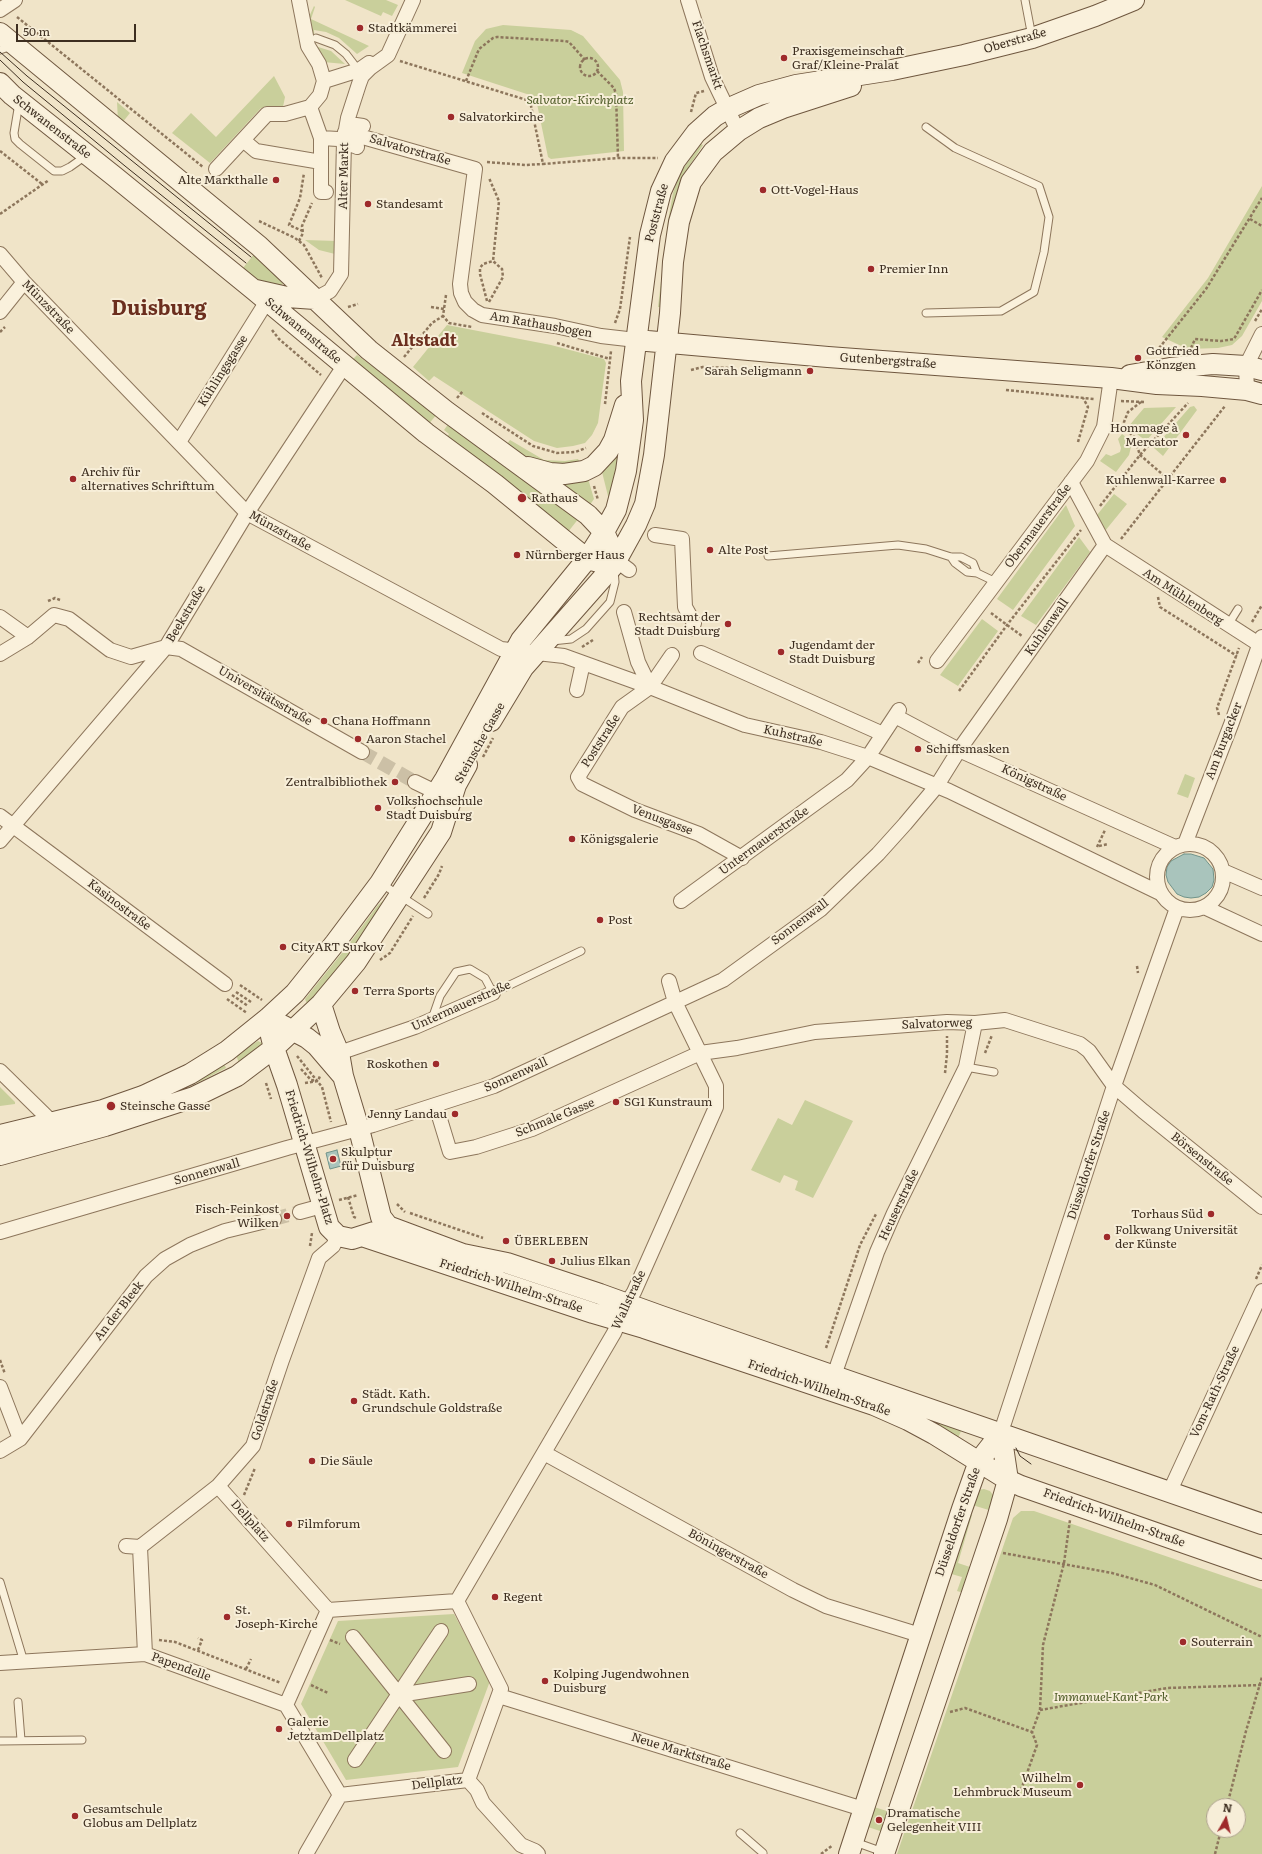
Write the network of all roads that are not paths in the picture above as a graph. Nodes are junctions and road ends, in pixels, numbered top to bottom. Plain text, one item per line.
1 (15, 0) edge
2 (299, 0) edge
3 (413, 0) edge
4 (688, 0) edge
5 (1025, 0) edge
6 (1134, 0) edge
7 (1, 9) edge
8 (0, 33) edge
9 (316, 38) dead end
10 (1032, 38) junction
11 (0, 50) edge
12 (23, 52) junction
13 (392, 57) junction
14 (892, 70) junction
15 (361, 73) junction
16 (324, 81) junction
17 (0, 83) edge
18 (19, 101) junction
19 (310, 107) junction
20 (727, 109) junction
21 (926, 127) dead end
22 (738, 131) junction
23 (352, 137) junction
24 (321, 138) junction
25 (243, 140) junction
26 (87, 155) junction
27 (321, 162) junction
28 (481, 168) joint
29 (211, 169) road end
30 (318, 198) road end
31 (0, 254) edge
32 (24, 282) junction
33 (261, 295) junction
34 (322, 295) junction
35 (0, 312) edge
36 (926, 313) dead end
37 (1257, 331) edge
38 (636, 340) junction
39 (666, 343) junction
40 (1254, 368) edge
41 (340, 372) junction
42 (1111, 378) junction
43 (631, 381) junction
44 (1254, 392) edge
45 (179, 442) junction
46 (514, 460) junction
47 (1071, 482) junction
48 (247, 513) junction
49 (604, 532) junction
50 (656, 535) dead end
51 (1105, 545) junction
52 (768, 556) dead end
53 (587, 559) junction
54 (620, 565) junction
55 (996, 582) junction
56 (1238, 609) dead end
57 (624, 612) dead end
58 (0, 617) edge
59 (1228, 625) junction
60 (692, 629) dead end
61 (28, 637) junction
62 (1261, 642) edge
63 (166, 648) junction
64 (531, 649) junction
65 (701, 653) dead end
66 (0, 654) edge
67 (672, 655) dead end
68 (937, 661) dead end
69 (583, 663) junction
70 (650, 687) junction
71 (577, 690) dead end
72 (883, 734) junction
73 (960, 750) junction
74 (362, 752) tunnel mouth
75 (868, 757) junction
76 (948, 767) joint
77 (415, 782) tunnel mouth
78 (582, 784) joint
79 (936, 787) junction
80 (443, 796) junction
81 (1, 816) edge
82 (13, 825) junction
83 (0, 841) edge
84 (1180, 846) junction
85 (742, 858) junction
86 (1223, 871) junction
87 (380, 883) junction
88 (1262, 888) edge
89 (1160, 893) junction
90 (400, 896) junction
91 (681, 901) dead end
92 (1204, 907) junction
93 (1176, 908) junction
94 (428, 914) dead end
95 (1262, 934) edge
96 (581, 951) dead end
97 (669, 980) dead end
98 (229, 989) road end
99 (493, 993) junction
100 (675, 1002) junction
101 (321, 1004) junction
102 (260, 1008) junction
103 (432, 1019) junction
104 (975, 1023) junction
105 (293, 1031) junction
106 (274, 1048) junction
107 (339, 1053) junction
108 (700, 1053) junction
109 (966, 1067) junction
110 (0, 1071) edge
111 (994, 1072) dead end
112 (343, 1076) junction
113 (1114, 1086) junction
114 (436, 1106) junction
115 (1143, 1111) joint
116 (52, 1122) junction
117 (358, 1129) junction
118 (0, 1135) edge
119 (305, 1144) junction
120 (0, 1156) edge
121 (329, 1203) junction
122 (1262, 1207) edge
123 (300, 1212) tunnel mouth
124 (274, 1219) tunnel mouth
125 (384, 1222) junction
126 (0, 1232) edge
127 (338, 1236) junction
128 (362, 1236) junction
129 (1262, 1291) edge
130 (623, 1312) junction
131 (832, 1383) junction
132 (0, 1387) edge
133 (1003, 1428) junction
134 (20, 1440) junction
135 (0, 1451) edge
136 (544, 1453) junction
137 (979, 1461) junction
138 (1008, 1480) junction
139 (218, 1486) junction
140 (1169, 1493) junction
141 (1262, 1524) edge
142 (124, 1546) dead end
143 (140, 1548) junction
144 (1262, 1570) edge
145 (0, 1582) edge
146 (457, 1601) junction
147 (328, 1610) junction
148 (441, 1631) dead end
149 (920, 1636) junction
150 (347, 1641) road end
151 (145, 1654) junction
152 (24, 1662) junction
153 (0, 1663) edge
154 (469, 1684) dead end
155 (500, 1693) junction
156 (399, 1695) junction
157 (18, 1702) dead end
158 (286, 1705) junction
159 (21, 1740) junction
160 (82, 1740) dead end
161 (0, 1741) edge
162 (444, 1751) dead end
163 (355, 1760) dead end
164 (468, 1780) junction
165 (340, 1795) junction
166 (863, 1809) junction
167 (740, 1834) dead end
168 (851, 1848) edge
169 (763, 1853) edge
170 (884, 1853) edge
171 (306, 1854) edge
172 (538, 1854) edge

1 - 7 street
2 - 16 street
3 - 13 street
4 - 20 street, Flachsmarkt
5 - 10 lane
6 - 10 main road, Oberstraße
8 - 12 main road
9 - 15 lane
10 - 14 main road, Oberstraße
11 - 12 lane
12 - 34 main road
13 - 15 street
13 - 23 street
14 - 20 main road, Oberstraße
14 - 22 main road, Oberstraße
15 - 16 street
15 - 23 street, Alter Markt
16 - 19 street
17 - 18 main road, Schwanenstraße
18 - 26 main road, Schwanenstraße
18 - 26 lane
19 - 24 street
19 - 25 street
20 - 22 street, Flachsmarkt
20 - 38 main road, Poststraße
21 - 36 lane
22 - 39 main road, Poststraße
23 - 24 street, Salvatorstraße
23 - 28 street, Salvatorstraße
23 - 34 street, Alter Markt
24 - 27 street
25 - 27 street
25 - 29 street
26 - 33 main road, Schwanenstraße
27 - 30 street
28 - 38 street, Am Rathausbogen
31 - 32 street, Münzstraße
32 - 35 street
32 - 45 street, Münzstraße
33 - 34 main road
33 - 41 main road, Schwanenstraße
33 - 45 street, Kühlingsgasse
34 - 46 main road
37 - 40 street
38 - 39 main road
38 - 43 main road, Poststraße
39 - 42 main road, Gutenbergstraße
39 - 54 main road, Poststraße
40 - 42 main road, Gutenbergstraße
40 - 44 street
41 - 48 street, Beekstraße
41 - 53 main road, Schwanenstraße
42 - 44 main road, Gutenbergstraße
42 - 47 street, Obermauerstraße
43 - 46 main road
43 - 49 main road, Poststraße
45 - 48 street, Münzstraße
46 - 49 main road
47 - 51 street
47 - 55 street, Obermauerstraße
48 - 63 street, Beekstraße
48 - 64 street, Münzstraße
49 - 53 main road, Poststraße
49 - 54 main road
50 - 60 street
51 - 59 street, Am Mühlenberg
51 - 73 street, Kuhlenwall
52 - 55 lane
53 - 54 main road, Schwanenstraße
53 - 64 main road, Steinsche Gasse
54 - 64 main road, Steinsche Gasse
55 - 68 street, Obermauerstraße
56 - 59 lane
57 - 70 street
58 - 61 street
59 - 62 street, Am Mühlenberg
61 - 63 street
61 - 66 street
62 - 84 street, Am Burgacker
63 - 74 street, Universitätsstraße
63 - 82 street, Beekstraße
64 - 69 street, Kuhstraße
64 - 80 main road, Steinsche Gasse
65 - 72 street
67 - 70 street
69 - 70 street, Kuhstraße
69 - 71 street
70 - 75 street, Kuhstraße
70 - 78 street, Poststraße
72 - 73 street, Königstraße
72 - 75 street
73 - 76 street, Kuhlenwall
73 - 84 street, Königstraße
75 - 79 street, Kuhstraße
75 - 85 street, Untermauerstraße
76 - 79 street, Sonnenwall
77 - 80 street
78 - 85 street, Venusgasse
79 - 89 street
79 - 100 street, Sonnenwall
80 - 87 main road, Steinsche Gasse
80 - 90 main road, Steinsche Gasse
81 - 82 street, Kasinostraße
82 - 83 street, Beekstraße
82 - 98 street, Kasinostraße
84 - 86 street, Königstraße
84 - 89 street
85 - 91 street, Untermauerstraße
86 - 88 street
86 - 92 street
87 - 90 lane
87 - 102 main road, Steinsche Gasse
89 - 93 street
90 - 94 lane
90 - 101 main road, Steinsche Gasse
92 - 93 street
92 - 95 street
93 - 113 street, Düsseldorfer Straße
96 - 99 lane, Untermauerstraße
97 - 100 street, Wallstraße
99 - 103 street, Untermauerstraße
99 - 103 lane
100 - 108 street, Wallstraße
100 - 114 street, Sonnenwall
101 - 105 main road, Steinsche Gasse
101 - 107 main road
102 - 105 main road
102 - 106 main road
102 - 116 main road, Steinsche Gasse
103 - 107 street, Untermauerstraße
104 - 108 street, Salvatorweg
104 - 109 street, Heuserstraße
104 - 113 street, Salvatorweg
105 - 106 main road, Steinsche Gasse
105 - 112 main road
106 - 119 main road, Friedrich-Wilhelm-Platz
106 - 120 main road, Steinsche Gasse
107 - 112 main road
108 - 114 street, Schmale Gasse
108 - 130 street, Wallstraße
109 - 111 lane
109 - 131 street, Heuserstraße
110 - 116 street
112 - 117 main road
113 - 115 street, Salvatorweg
113 - 133 street, Düsseldorfer Straße
114 - 117 street, Sonnenwall
115 - 122 street, Börsenstraße
116 - 118 main road, Steinsche Gasse
117 - 119 street, Sonnenwall
117 - 125 main road
119 - 121 main road, Friedrich-Wilhelm-Platz
119 - 126 street, Sonnenwall
121 - 123 street
121 - 127 main road, Friedrich-Wilhelm-Platz
124 - 134 street, An der Bleek
125 - 128 main road, Friedrich-Wilhelm-Platz
125 - 130 main road, Friedrich-Wilhelm-Straße
127 - 128 main road, Friedrich-Wilhelm-Platz
127 - 139 street, Goldstraße
128 - 130 main road, Friedrich-Wilhelm-Straße
129 - 140 street, Vom-Rath-Straße
130 - 131 main road, Friedrich-Wilhelm-Straße
130 - 136 street, Wallstraße
131 - 133 main road, Friedrich-Wilhelm-Straße
131 - 137 main road, Friedrich-Wilhelm-Straße
132 - 134 street
133 - 137 main road, Düsseldorfer Straße
133 - 138 main road, Düsseldorfer Straße
133 - 140 main road, Friedrich-Wilhelm-Straße
134 - 135 street, An der Bleek
136 - 146 street, Wallstraße
136 - 149 street, Böningerstraße
137 - 138 main road, Friedrich-Wilhelm-Straße
137 - 149 main road, Düsseldorfer Straße
138 - 144 main road, Friedrich-Wilhelm-Straße
138 - 170 main road, Düsseldorfer Straße
139 - 143 street, Goldstraße
139 - 147 street, Dellplatz
140 - 141 main road, Friedrich-Wilhelm-Straße
142 - 143 street
143 - 151 street
145 - 152 lane
146 - 147 street
146 - 155 street
147 - 158 street
148 - 156 street
149 - 166 main road, Düsseldorfer Straße
150 - 156 street
151 - 152 street, Papendelle
151 - 158 street, Papendelle
152 - 153 street, Papendelle
154 - 156 street
155 - 164 street, Dellplatz
155 - 166 street, Neue Marktstraße
156 - 162 street
156 - 163 street
157 - 159 lane
158 - 165 street
159 - 160 lane
159 - 161 lane
164 - 165 street, Dellplatz
164 - 172 street
165 - 171 street
166 - 168 main road, Düsseldorfer Straße
167 - 169 lane
168 - 170 lane

